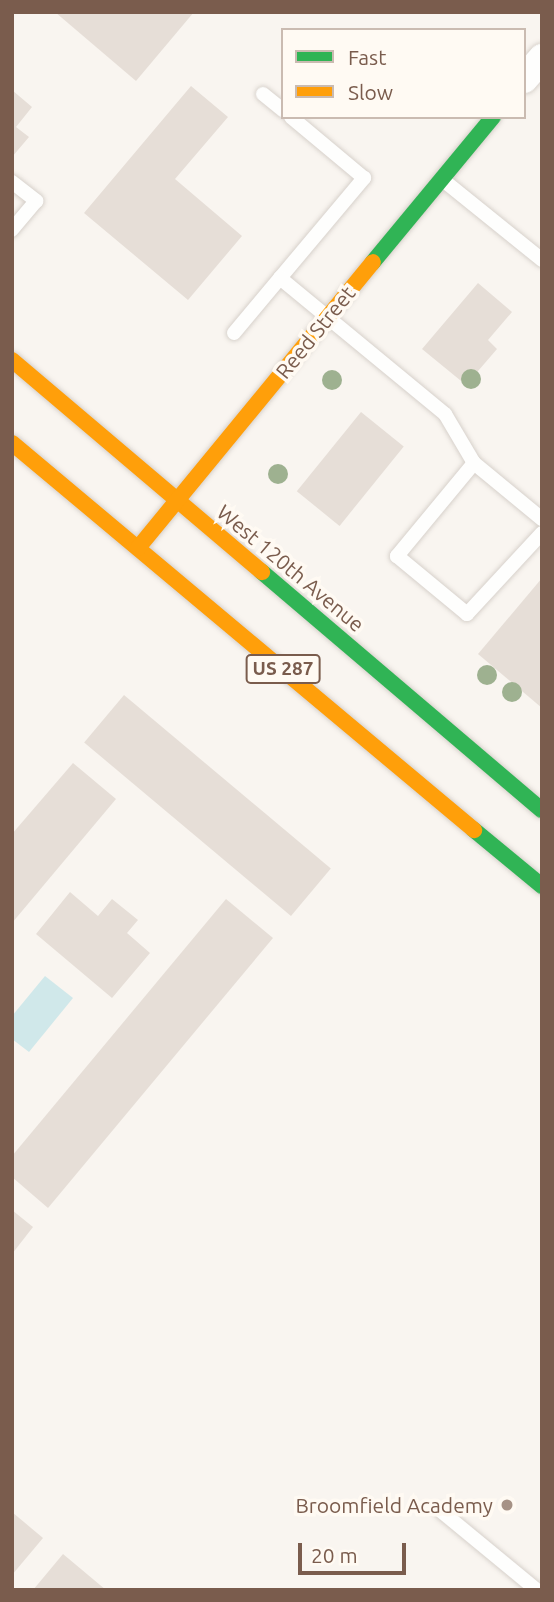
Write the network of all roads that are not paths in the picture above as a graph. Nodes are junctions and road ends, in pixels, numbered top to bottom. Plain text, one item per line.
1 (263, 94) dead end
2 (281, 108) edge
3 (293, 119) edge
4 (491, 119) edge
5 (442, 179) junction
6 (12, 182) edge
7 (12, 230) edge
8 (542, 260) edge
9 (280, 278) junction
10 (329, 316) junction
11 (234, 333) dead end
12 (12, 360) edge
13 (12, 443) edge
14 (474, 463) junction
15 (178, 499) junction
16 (542, 519) edge
17 (542, 533) edge
18 (138, 548) junction
19 (542, 810) edge
20 (542, 886) edge
21 (441, 1511) dead end
22 (537, 1590) edge

1 - 2 lane
3 - 9 lane
4 - 5 main road, Reed Street
5 - 8 lane
5 - 10 main road, Reed Street
6 - 7 lane
9 - 10 lane
9 - 11 lane
10 - 14 lane
10 - 15 main road, Reed Street
12 - 15 main road, West 120th Avenue / US 287
13 - 18 main road, US 287
14 - 16 lane
14 - 17 lane
15 - 18 main road, Reed Street
15 - 19 main road, West 120th Avenue / US 287
18 - 20 main road, US 287
21 - 22 lane

